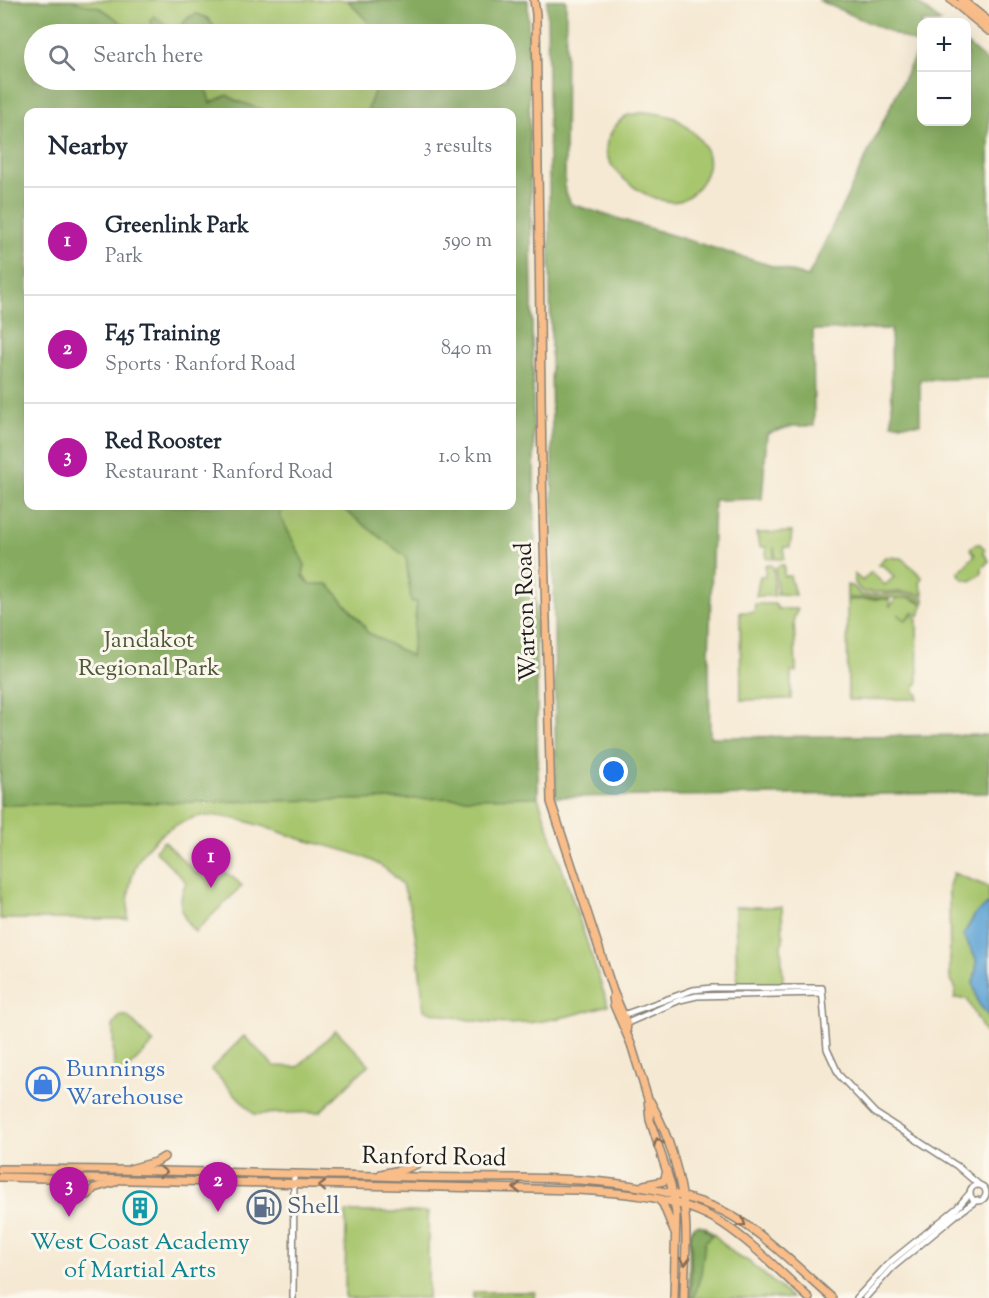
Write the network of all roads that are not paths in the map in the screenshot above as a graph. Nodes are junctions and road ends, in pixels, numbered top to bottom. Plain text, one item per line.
1 (951, 0) edge
2 (962, 0) edge
3 (535, 2) edge
4 (989, 22) edge
5 (989, 31) edge
6 (652, 1009) junction
7 (621, 1016) junction
8 (625, 1027) junction
9 (648, 1099) junction
10 (164, 1157) dead end
11 (417, 1164) dead end
12 (0, 1168) edge
13 (667, 1170) junction
14 (125, 1171) junction
15 (964, 1172) junction
16 (294, 1174) junction
17 (375, 1176) junction
18 (0, 1177) edge
19 (542, 1180) junction
20 (117, 1181) junction
21 (293, 1185) junction
22 (979, 1185) junction
23 (642, 1186) junction
24 (576, 1190) junction
25 (971, 1190) junction
26 (672, 1193) junction
27 (88, 1195) dead end
28 (987, 1195) edge
29 (682, 1197) junction
30 (656, 1198) junction
31 (979, 1200) junction
32 (674, 1203) junction
33 (989, 1204) edge
34 (684, 1206) junction
35 (948, 1218) junction
36 (718, 1221) junction
37 (685, 1225) junction
38 (676, 1236) junction
39 (880, 1276) junction
40 (832, 1297) edge
41 (293, 1298) edge
42 (674, 1298) edge
43 (684, 1298) edge
44 (809, 1298) edge
45 (857, 1298) edge
46 (865, 1298) edge

1 - 5 main road
2 - 4 main road
3 - 7 main road, Warton Road
6 - 7 street
6 - 8 street
6 - 15 street
7 - 8 main road, Warton Road
8 - 9 main road, Warton Road
13 -> 9 main road, Warton Road
9 - 29 main road, Warton Road
10 - 14 main road
11 - 17 main road
12 - 14 main road, Ranford Road
13 - 23 main road
13 - 26 main road, Warton Road
14 -> 16 main road, Ranford Road
15 - 22 street
15 - 25 street
16 - 17 main road, Ranford Road
16 - 21 street
17 - 19 main road, Ranford Road
18 - 20 main road, Ranford Road
19 - 23 main road, Ranford Road
19 - 24 main road
20 - 21 main road, Ranford Road
20 - 27 main road
24 -> 21 main road, Ranford Road
21 - 41 street
22 - 25 street
22 - 28 street
23 - 26 main road, Ranford Road
24 - 30 main road, Ranford Road
25 - 31 street
25 - 35 street
26 - 29 main road, Ranford Road
26 - 32 main road, Warton Road
28 - 31 street
29 - 34 main road, Warton Road
29 -> 40 main road, Ranford Road
30 - 32 main road, Ranford Road
30 - 38 main road
31 - 33 street
31 - 35 street
32 - 34 main road, Ranford Road
32 - 38 main road, Warton Road
34 - 36 main road, Ranford Road
34 - 37 main road, Warton Road
35 - 39 street
36 - 37 main road
36 - 44 main road, Ranford Road
37 -> 43 main road, Warton Road
38 - 42 main road, Warton Road
39 - 45 street
39 - 46 street

